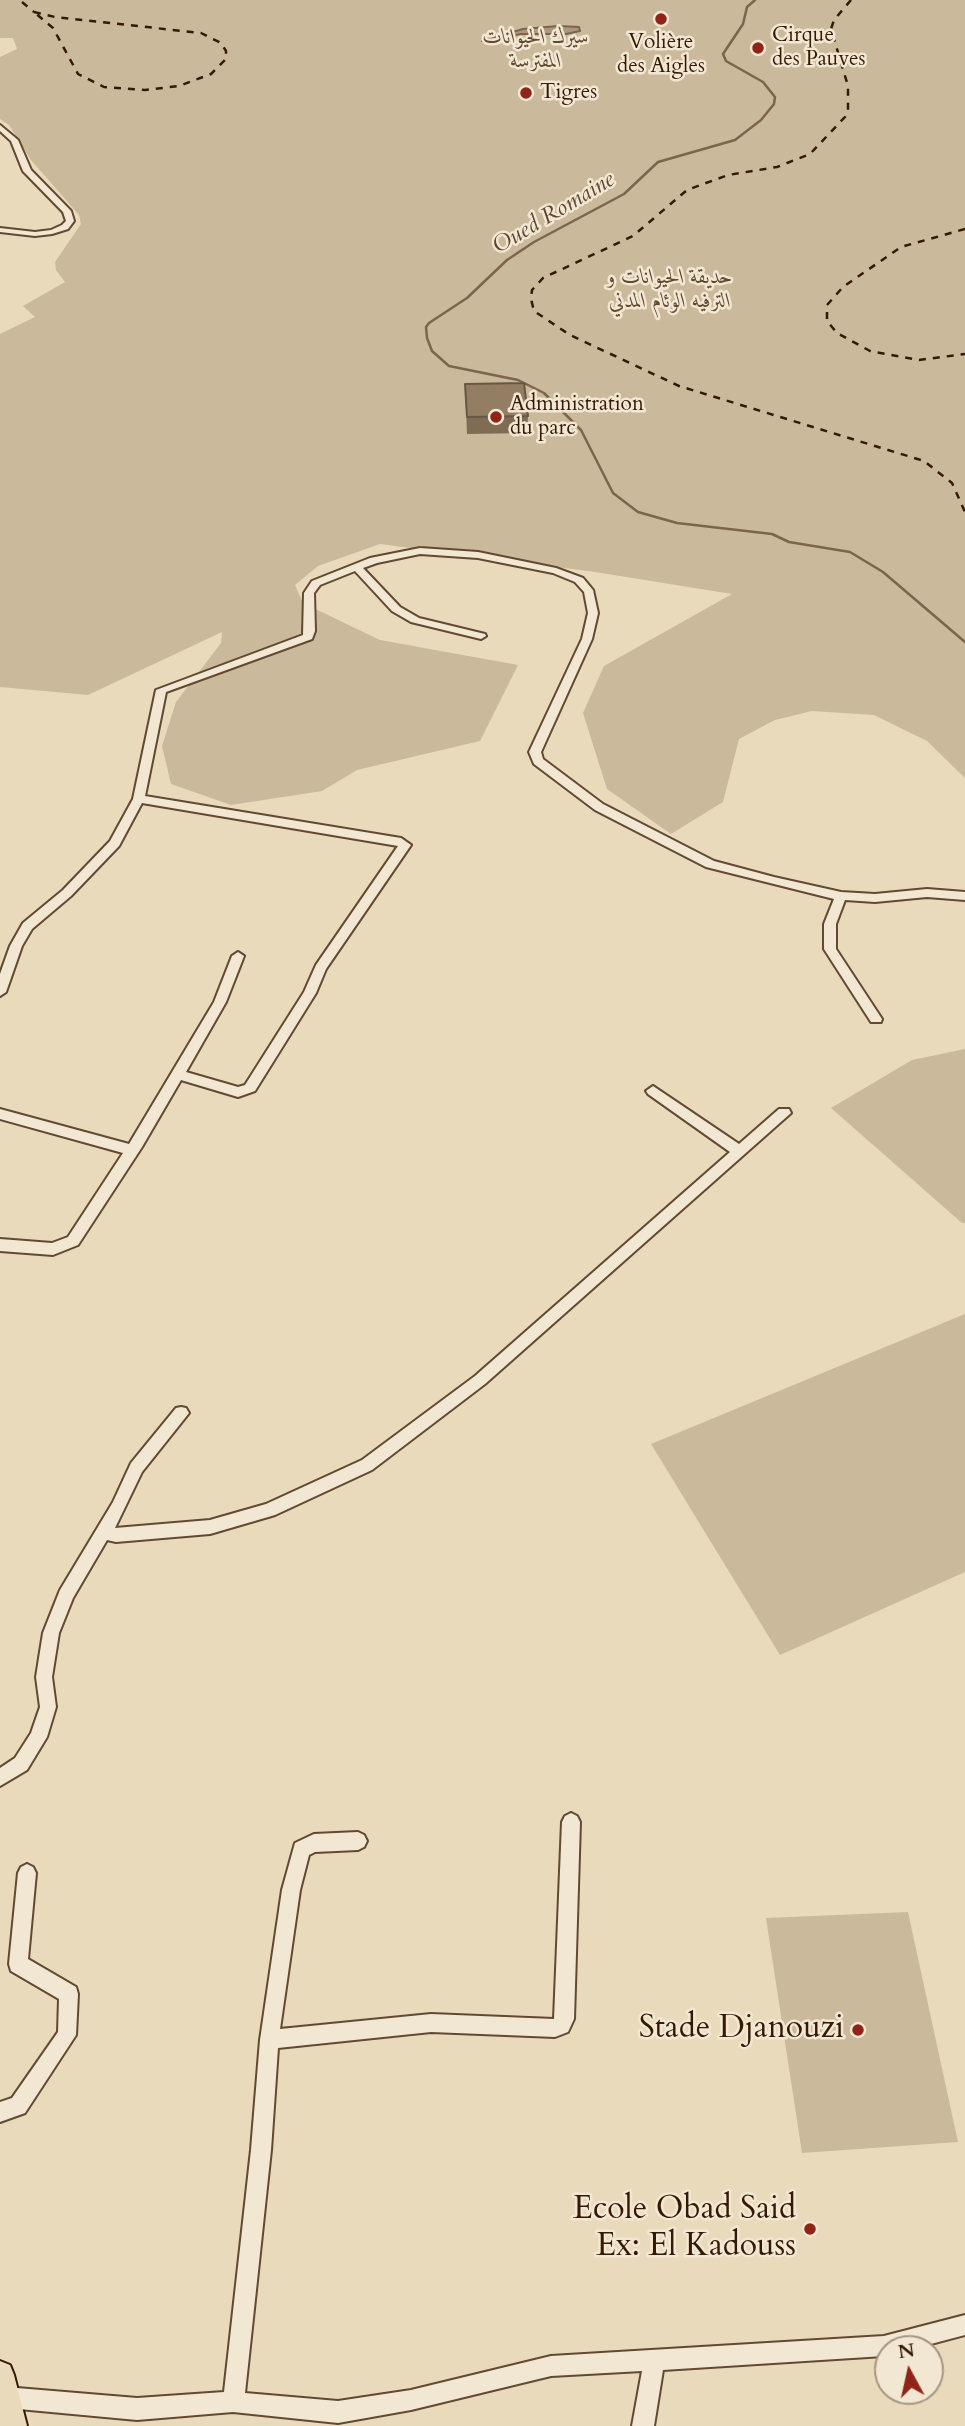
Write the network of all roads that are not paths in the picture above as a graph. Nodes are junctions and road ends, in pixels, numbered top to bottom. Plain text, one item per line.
1 (0, 127) edge
2 (0, 230) edge
3 (356, 566) junction
4 (481, 636) dead end
5 (139, 799) junction
6 (841, 896) junction
7 (965, 896) edge
8 (238, 956) dead end
9 (0, 992) edge
10 (876, 1019) dead end
11 (177, 1074) junction
12 (653, 1091) dead end
13 (784, 1113) dead end
14 (0, 1114) edge
15 (132, 1150) junction
16 (740, 1152) junction
17 (0, 1245) edge
18 (181, 1413) dead end
19 (103, 1532) junction
20 (0, 1779) edge
21 (571, 1822) dead end
22 (358, 1841) dead end
23 (27, 1873) dead end
24 (270, 2040) junction
25 (0, 2112) edge
26 (965, 2325) edge
27 (654, 2360) junction
28 (2, 2391) edge
29 (233, 2402) junction
30 (12, 2426) edge
31 (643, 2426) edge

1 - 2 street
3 - 4 street
3 - 5 street
3 - 6 street
5 - 9 street
5 - 11 street
6 - 7 street
6 - 10 street
8 - 11 street
11 - 15 street
12 - 16 street
13 - 16 street
14 - 15 street
15 - 17 street
16 - 19 street
18 - 19 street
19 - 20 street
21 - 24 street
22 - 24 street
23 - 25 street
24 - 29 street
26 - 27 street
27 - 29 street
27 - 31 street
28 - 29 street
28 - 30 main road

